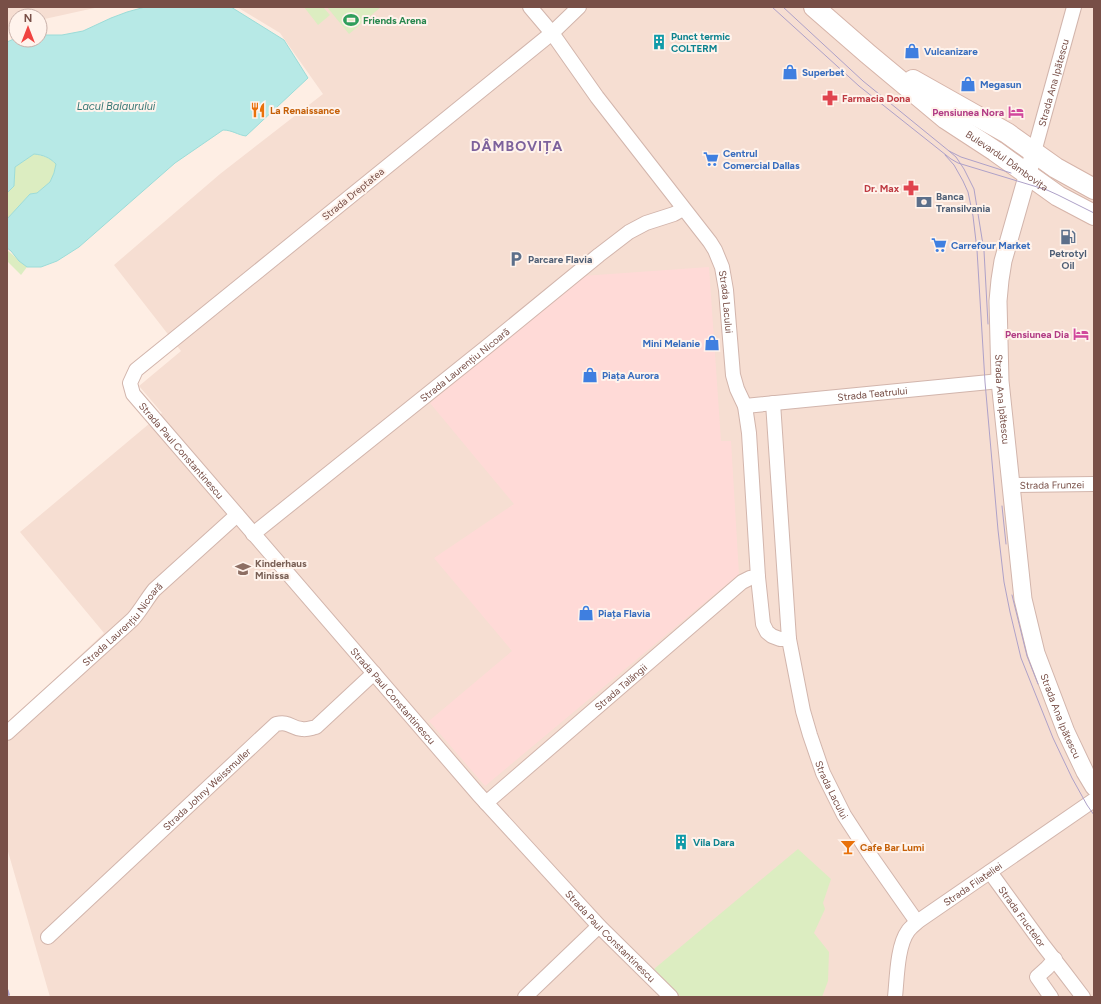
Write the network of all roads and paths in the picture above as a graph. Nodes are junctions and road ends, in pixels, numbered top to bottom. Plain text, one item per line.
1 (530, 7) edge
2 (580, 7) edge
3 (814, 7) edge
4 (1074, 7) edge
5 (552, 33) junction
6 (868, 54) junction
7 (1034, 152) junction
8 (1027, 174) junction
9 (1094, 189) edge
10 (684, 209) junction
11 (1094, 215) edge
12 (1000, 380) junction
13 (130, 382) joint
14 (773, 403) junction
15 (745, 406) junction
16 (1094, 484) edge
17 (1011, 485) junction
18 (237, 515) junction
19 (253, 534) junction
20 (758, 577) junction
21 (789, 639) junction
22 (374, 672) junction
23 (7, 733) edge
24 (1094, 787) edge
25 (482, 798) junction
26 (1094, 800) edge
27 (990, 872) junction
28 (917, 922) junction
29 (599, 926) junction
30 (48, 937) dead end
31 (1054, 959) junction
32 (524, 997) edge
33 (671, 997) edge
34 (895, 997) edge
35 (1051, 997) edge
36 (1083, 997) edge

1 - 5 street, Strada Lacului
2 - 5 street, Strada Dreptatea
3 - 6 main road, Bulevardul Dâmbovița
4 - 7 street, Strada Ana Ipătescu
5 - 10 street, Strada Lacului
5 - 13 street, Strada Dreptatea
6 - 7 main road, Bulevardul Dâmbovița
6 - 8 main road, Bulevardul Dâmbovița
7 - 8 street, Strada Ana Ipătescu
7 - 9 main road, Bulevardul Dâmbovița
8 - 11 main road, Bulevardul Dâmbovița
8 - 12 street, Strada Ana Ipătescu
10 - 15 street, Strada Lacului
10 - 19 street, Strada Laurențiu Nicoară
12 - 14 street, Strada Teatrului
12 - 17 street, Strada Ana Ipătescu
13 - 18 street, Strada Paul Constantinescu
14 - 15 street, Strada Teatrului
14 - 21 street, Strada Lacului
15 - 20 street, Strada Lacului
16 - 17 street, Strada Frunzei
17 - 24 street, Strada Ana Ipătescu
18 - 19 street, Strada Paul Constantinescu
18 - 23 street, Strada Laurențiu Nicoară
19 - 22 street, Strada Paul Constantinescu
20 - 21 street, Strada Lacului
20 - 25 street, Strada Talăngii
21 - 28 street, Strada Lacului
22 - 25 street, Strada Paul Constantinescu
22 - 30 street, Strada Johny Weissmuller
25 - 29 street, Strada Paul Constantinescu
26 - 27 street, Strada Filateliei
27 - 28 street, Strada Filateliei
27 - 31 street, Strada Fructelor
28 - 34 street, Strada Filateliei
29 - 32 street
29 - 33 street, Strada Paul Constantinescu
31 - 35 street
31 - 36 street, Strada Fructelor

